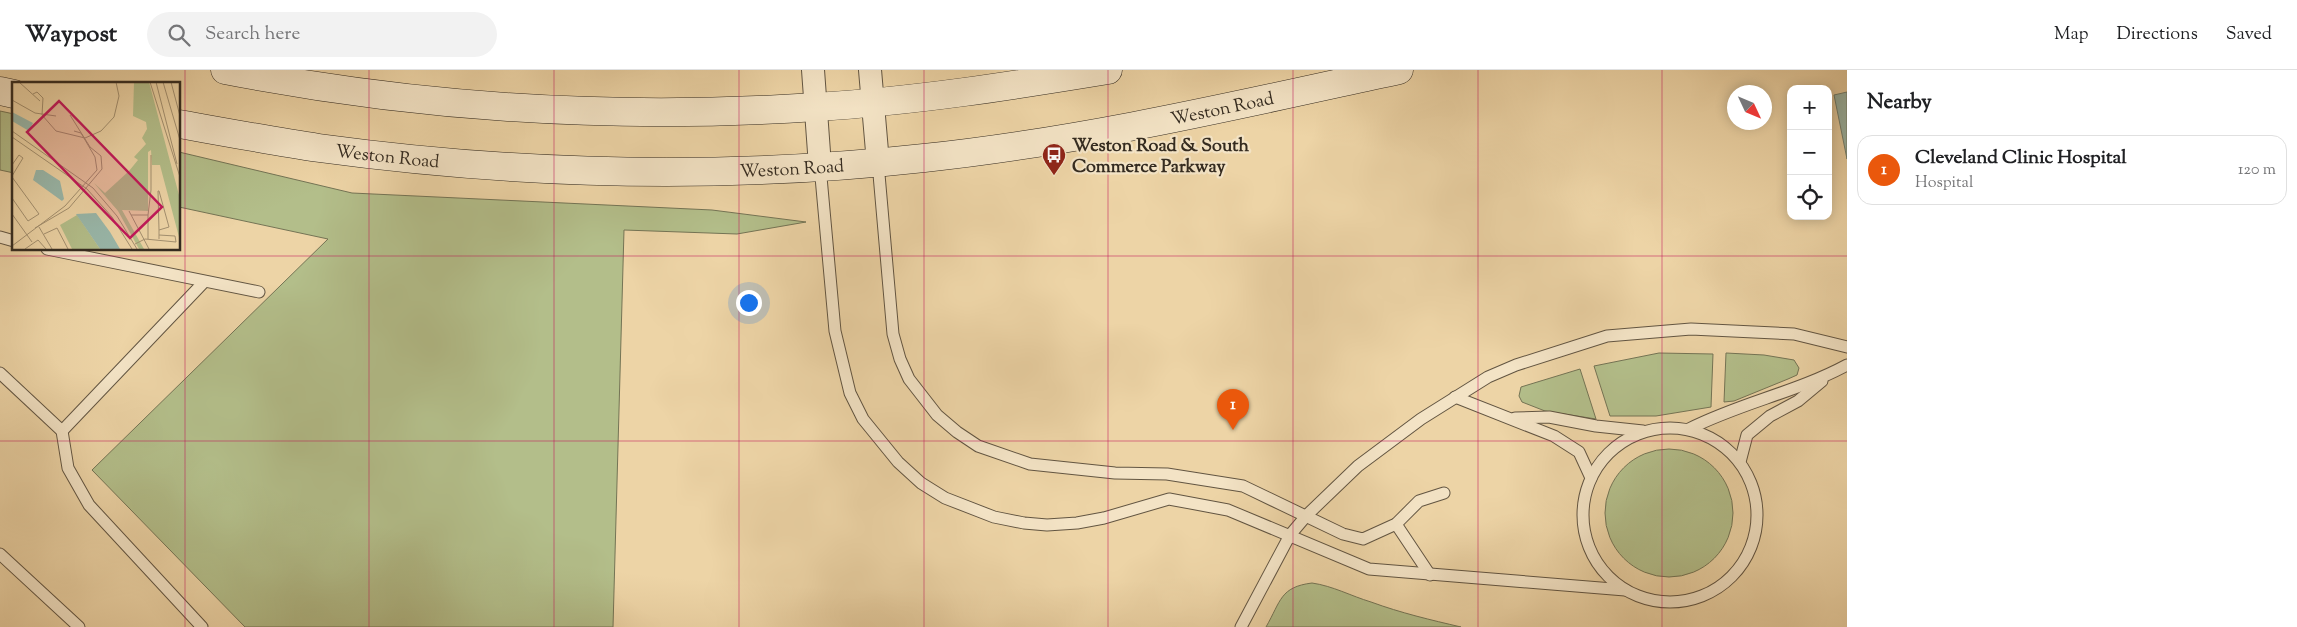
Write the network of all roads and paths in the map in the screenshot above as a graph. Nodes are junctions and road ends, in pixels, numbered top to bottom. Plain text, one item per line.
1 (225, 70) edge
2 (813, 70) edge
3 (870, 70) edge
4 (1108, 70) edge
5 (1399, 70) edge
6 (873, 103) junction
7 (815, 107) junction
8 (180, 124) edge
9 (878, 163) junction
10 (820, 166) junction
11 (52, 250) edge
12 (204, 282) junction
13 (259, 292) dead end
14 (1847, 347) edge
15 (1847, 365) edge
16 (0, 373) edge
17 (1829, 375) junction
18 (1455, 397) junction
19 (1511, 418) junction
20 (1689, 429) junction
21 (62, 431) junction
22 (1645, 431) junction
23 (1740, 462) junction
24 (1591, 478) junction
25 (1444, 493) dead end
26 (1307, 515) junction
27 (1396, 524) junction
28 (1290, 535) junction
29 (0, 554) edge
30 (1430, 574) junction
31 (1625, 590) junction
32 (79, 627) edge
33 (202, 627) edge
34 (1241, 627) edge

1 - 7 main road
2 - 7 street
3 - 6 street
4 - 6 main road
5 - 9 main road, Weston Road
6 - 7 main road
6 - 9 street
7 - 10 street
8 - 10 main road, Weston Road
9 - 10 main road, Weston Road
9 - 26 lane
10 - 28 lane
11 - 12 lane
12 - 13 lane
12 - 21 lane
14 - 18 lane
15 - 17 lane
16 - 21 lane
17 - 20 lane
17 - 23 lane
18 - 19 lane
18 - 26 lane
19 - 22 lane
19 - 24 lane
20 - 22 lane
20 - 23 lane
21 - 33 lane
22 - 24 lane
23 - 31 lane
24 - 31 lane
25 - 27 lane
26 - 27 lane
26 - 28 lane
27 - 30 lane
28 - 30 lane
28 - 34 lane
29 - 32 lane
30 - 31 lane

